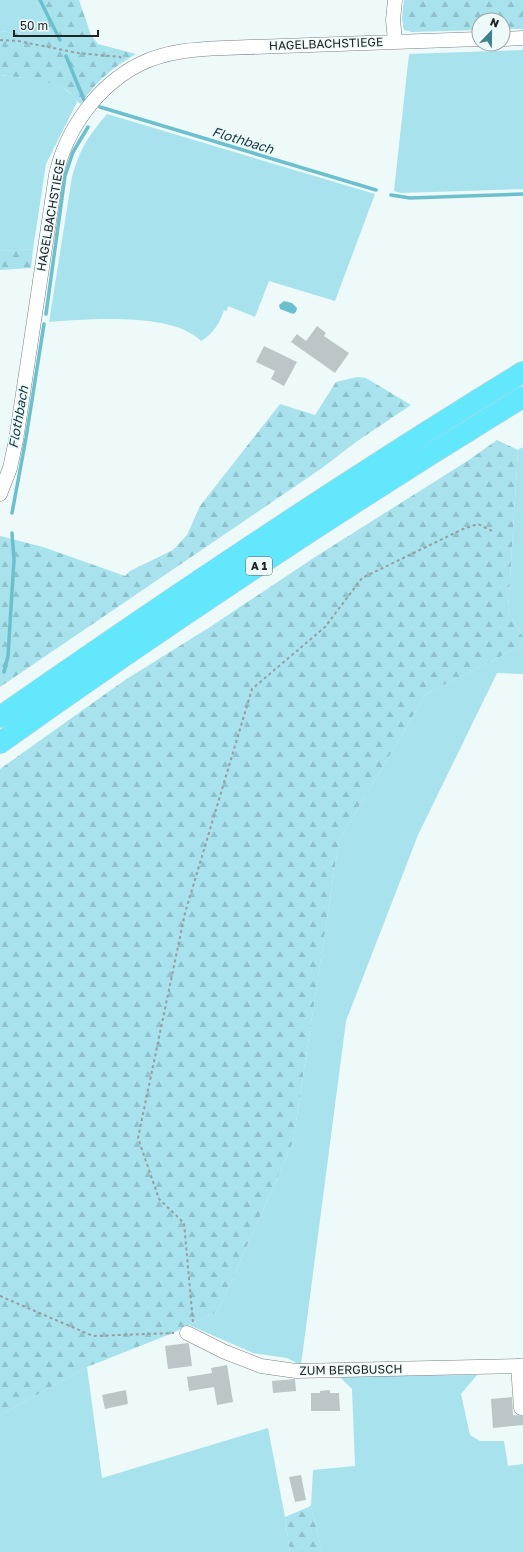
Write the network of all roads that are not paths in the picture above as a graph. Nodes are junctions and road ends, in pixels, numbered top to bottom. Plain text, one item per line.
1 (394, 0) edge
2 (523, 38) edge
3 (471, 39) edge
4 (511, 39) edge
5 (396, 41) junction
6 (523, 372) edge
7 (523, 397) edge
8 (0, 494) edge
9 (0, 716) edge
10 (0, 743) edge
11 (191, 1335) road end
12 (521, 1366) edge
13 (521, 1408) dead end

1 - 5 street
2 - 4 street
3 - 5 street, HAGELBACHSTIEGE
5 - 8 street, HAGELBACHSTIEGE
6 - 9 highway, A 1
7 - 10 highway, A 1
11 - 12 street, ZUM BERGBUSCH
12 - 13 street

